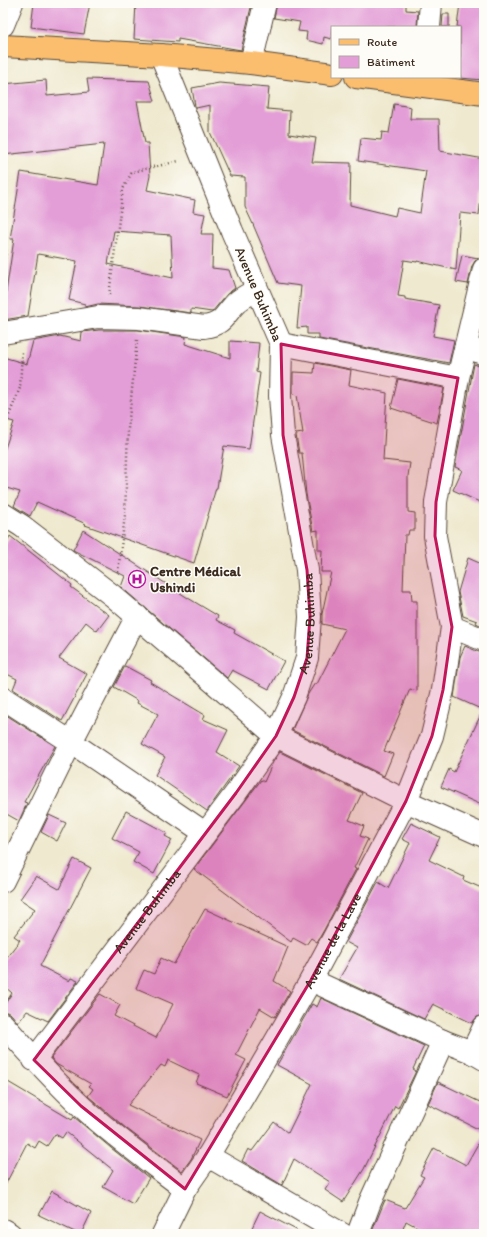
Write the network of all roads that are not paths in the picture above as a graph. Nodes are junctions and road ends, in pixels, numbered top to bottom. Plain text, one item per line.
1 (12, 3) edge
2 (265, 3) edge
3 (431, 3) edge
4 (3, 25) edge
5 (429, 26) edge
6 (3, 46) edge
7 (161, 55) junction
8 (251, 63) junction
9 (331, 74) edge
10 (370, 78) edge
11 (424, 82) edge
12 (484, 94) edge
13 (484, 269) edge
14 (257, 290) junction
15 (3, 333) edge
16 (281, 344) junction
17 (475, 350) edge
18 (458, 378) junction
19 (3, 514) edge
20 (137, 616) junction
21 (452, 627) junction
22 (484, 640) edge
23 (3, 698) edge
24 (276, 736) junction
25 (71, 742) junction
26 (406, 801) junction
27 (205, 832) junction
28 (484, 836) edge
29 (9, 851) edge
30 (3, 881) edge
31 (311, 980) junction
32 (3, 1024) edge
33 (484, 1027) edge
34 (443, 1041) junction
35 (478, 1055) edge
36 (34, 1060) junction
37 (208, 1156) junction
38 (185, 1189) junction
39 (163, 1234) edge
40 (342, 1234) edge
41 (358, 1234) edge

1 - 4 street
2 - 8 street
3 - 5 street
6 - 7 main road
7 - 8 main road
7 - 14 street, Avenue Buhimba
8 - 9 main road
10 - 11 main road
11 - 12 main road
13 - 17 street, Avenue de la Lave
14 - 15 street
14 - 16 street, Avenue Buhimba
16 - 18 street
16 - 24 street, Avenue Buhimba
17 - 18 street, Avenue de la Lave
18 - 21 street, Avenue de la Lave
19 - 20 street
20 - 24 street
20 - 25 street
21 - 22 street
21 - 26 street, Avenue de la Lave
23 - 25 street
24 - 26 street
24 - 27 street, Avenue Buhimba
25 - 27 street
25 - 29 street
26 - 28 street
26 - 31 street, Avenue de la Lave
27 - 36 street, Avenue Buhimba
29 - 30 street
31 - 34 street
31 - 37 street, Avenue de la Lave
32 - 36 street
33 - 35 street
34 - 35 street
34 - 41 street
36 - 38 street
37 - 38 street, Avenue de la Lave
37 - 40 street
38 - 39 street, Avenue de la Lave

